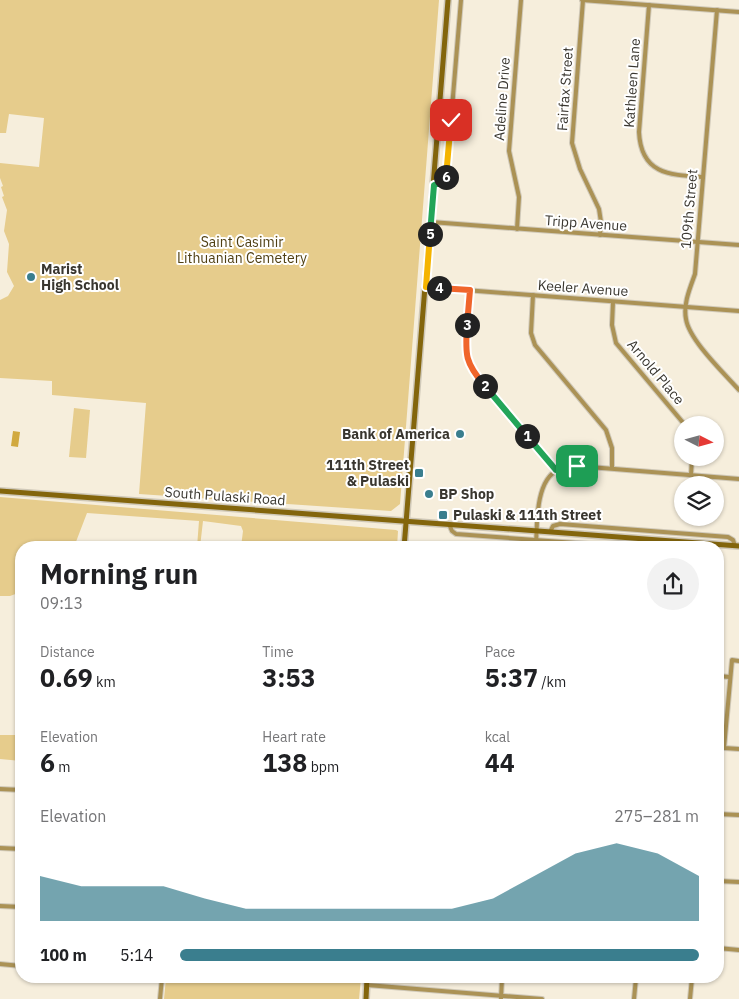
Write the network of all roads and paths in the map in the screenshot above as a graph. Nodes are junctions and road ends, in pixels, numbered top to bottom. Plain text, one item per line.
1 (448, 0) edge
2 (461, 0) edge
3 (521, 0) edge
4 (583, 0) edge
5 (649, 5) junction
6 (717, 10) junction
7 (739, 12) edge
8 (703, 178) junction
9 (434, 185) junction
10 (431, 222) junction
11 (517, 229) junction
12 (600, 235) junction
13 (698, 242) junction
14 (739, 246) edge
15 (426, 287) junction
16 (470, 290) junction
17 (534, 296) junction
18 (613, 302) junction
19 (686, 307) junction
20 (739, 311) edge
21 (739, 390) edge
22 (677, 416) edge
23 (691, 466) edge
24 (612, 468) junction
25 (556, 470) junction
26 (690, 475) junction
27 (739, 479) edge
28 (0, 490) edge
29 (406, 521) junction
30 (449, 524) junction
31 (537, 531) junction
32 (550, 532) junction
33 (536, 540) junction
34 (405, 541) edge
35 (549, 541) edge
36 (668, 541) edge
37 (724, 545) edge
38 (737, 546) edge
39 (739, 660) edge
40 (724, 676) edge
41 (730, 677) junction
42 (739, 749) edge
43 (0, 789) edge
44 (15, 790) edge
45 (724, 814) edge
46 (739, 815) edge
47 (0, 848) edge
48 (15, 849) edge
49 (724, 881) edge
50 (739, 882) edge
51 (0, 906) edge
52 (15, 907) edge
53 (724, 949) edge
54 (739, 950) edge
55 (0, 964) edge
56 (15, 965) edge
57 (162, 983) edge
58 (502, 983) edge
59 (636, 983) edge
60 (692, 983) edge
61 (367, 985) joint
62 (501, 997) edge
63 (160, 999) edge
64 (366, 999) edge
65 (542, 999) edge
66 (634, 999) edge
67 (690, 999) edge

1 - 9 main road
2 - 9 street
3 - 11 street, Adeline Drive
4 - 5 street
4 - 12 street, Fairfax Street
5 - 6 street
5 - 8 street, Kathleen Lane
6 - 7 street
6 - 8 street, 109th Street
8 - 13 street, 109th Street
9 - 10 main road
10 - 11 street, Tripp Avenue
10 - 15 main road
11 - 12 street, Tripp Avenue
12 - 13 street, Tripp Avenue
13 - 14 street, Tripp Avenue
13 - 19 street, 109th Street
15 - 16 street, Keeler Avenue
15 - 29 main road
16 - 17 street, Keeler Avenue
16 - 25 street
17 - 18 street, Keeler Avenue
17 - 24 street
18 - 19 street, Keeler Avenue
18 - 22 street, Arnold Place
19 - 20 street, Keeler Avenue
19 - 21 street, 109th Street
23 - 26 street
24 - 25 street
24 - 26 street
25 - 31 street
26 - 27 street
28 - 29 main road, South Pulaski Road
29 - 30 main road, South Pulaski Road
29 - 34 main road
30 - 31 main road, South Pulaski Road
30 - 33 street, South Pulaski Road
31 - 32 main road, South Pulaski Road
31 - 33 street
32 - 36 main road, South Pulaski Road
32 - 38 street, South Pulaski Road
33 - 35 street, South Pulaski Road
37 - 38 main road, South Pulaski Road
39 - 41 street
40 - 41 street
41 - 42 street
43 - 44 street
45 - 46 street
47 - 48 street
49 - 50 street
51 - 52 street
53 - 54 street
55 - 56 street
57 - 63 street
58 - 62 street
59 - 66 street
60 - 67 street
61 - 62 street
61 - 64 main road
62 - 65 street

